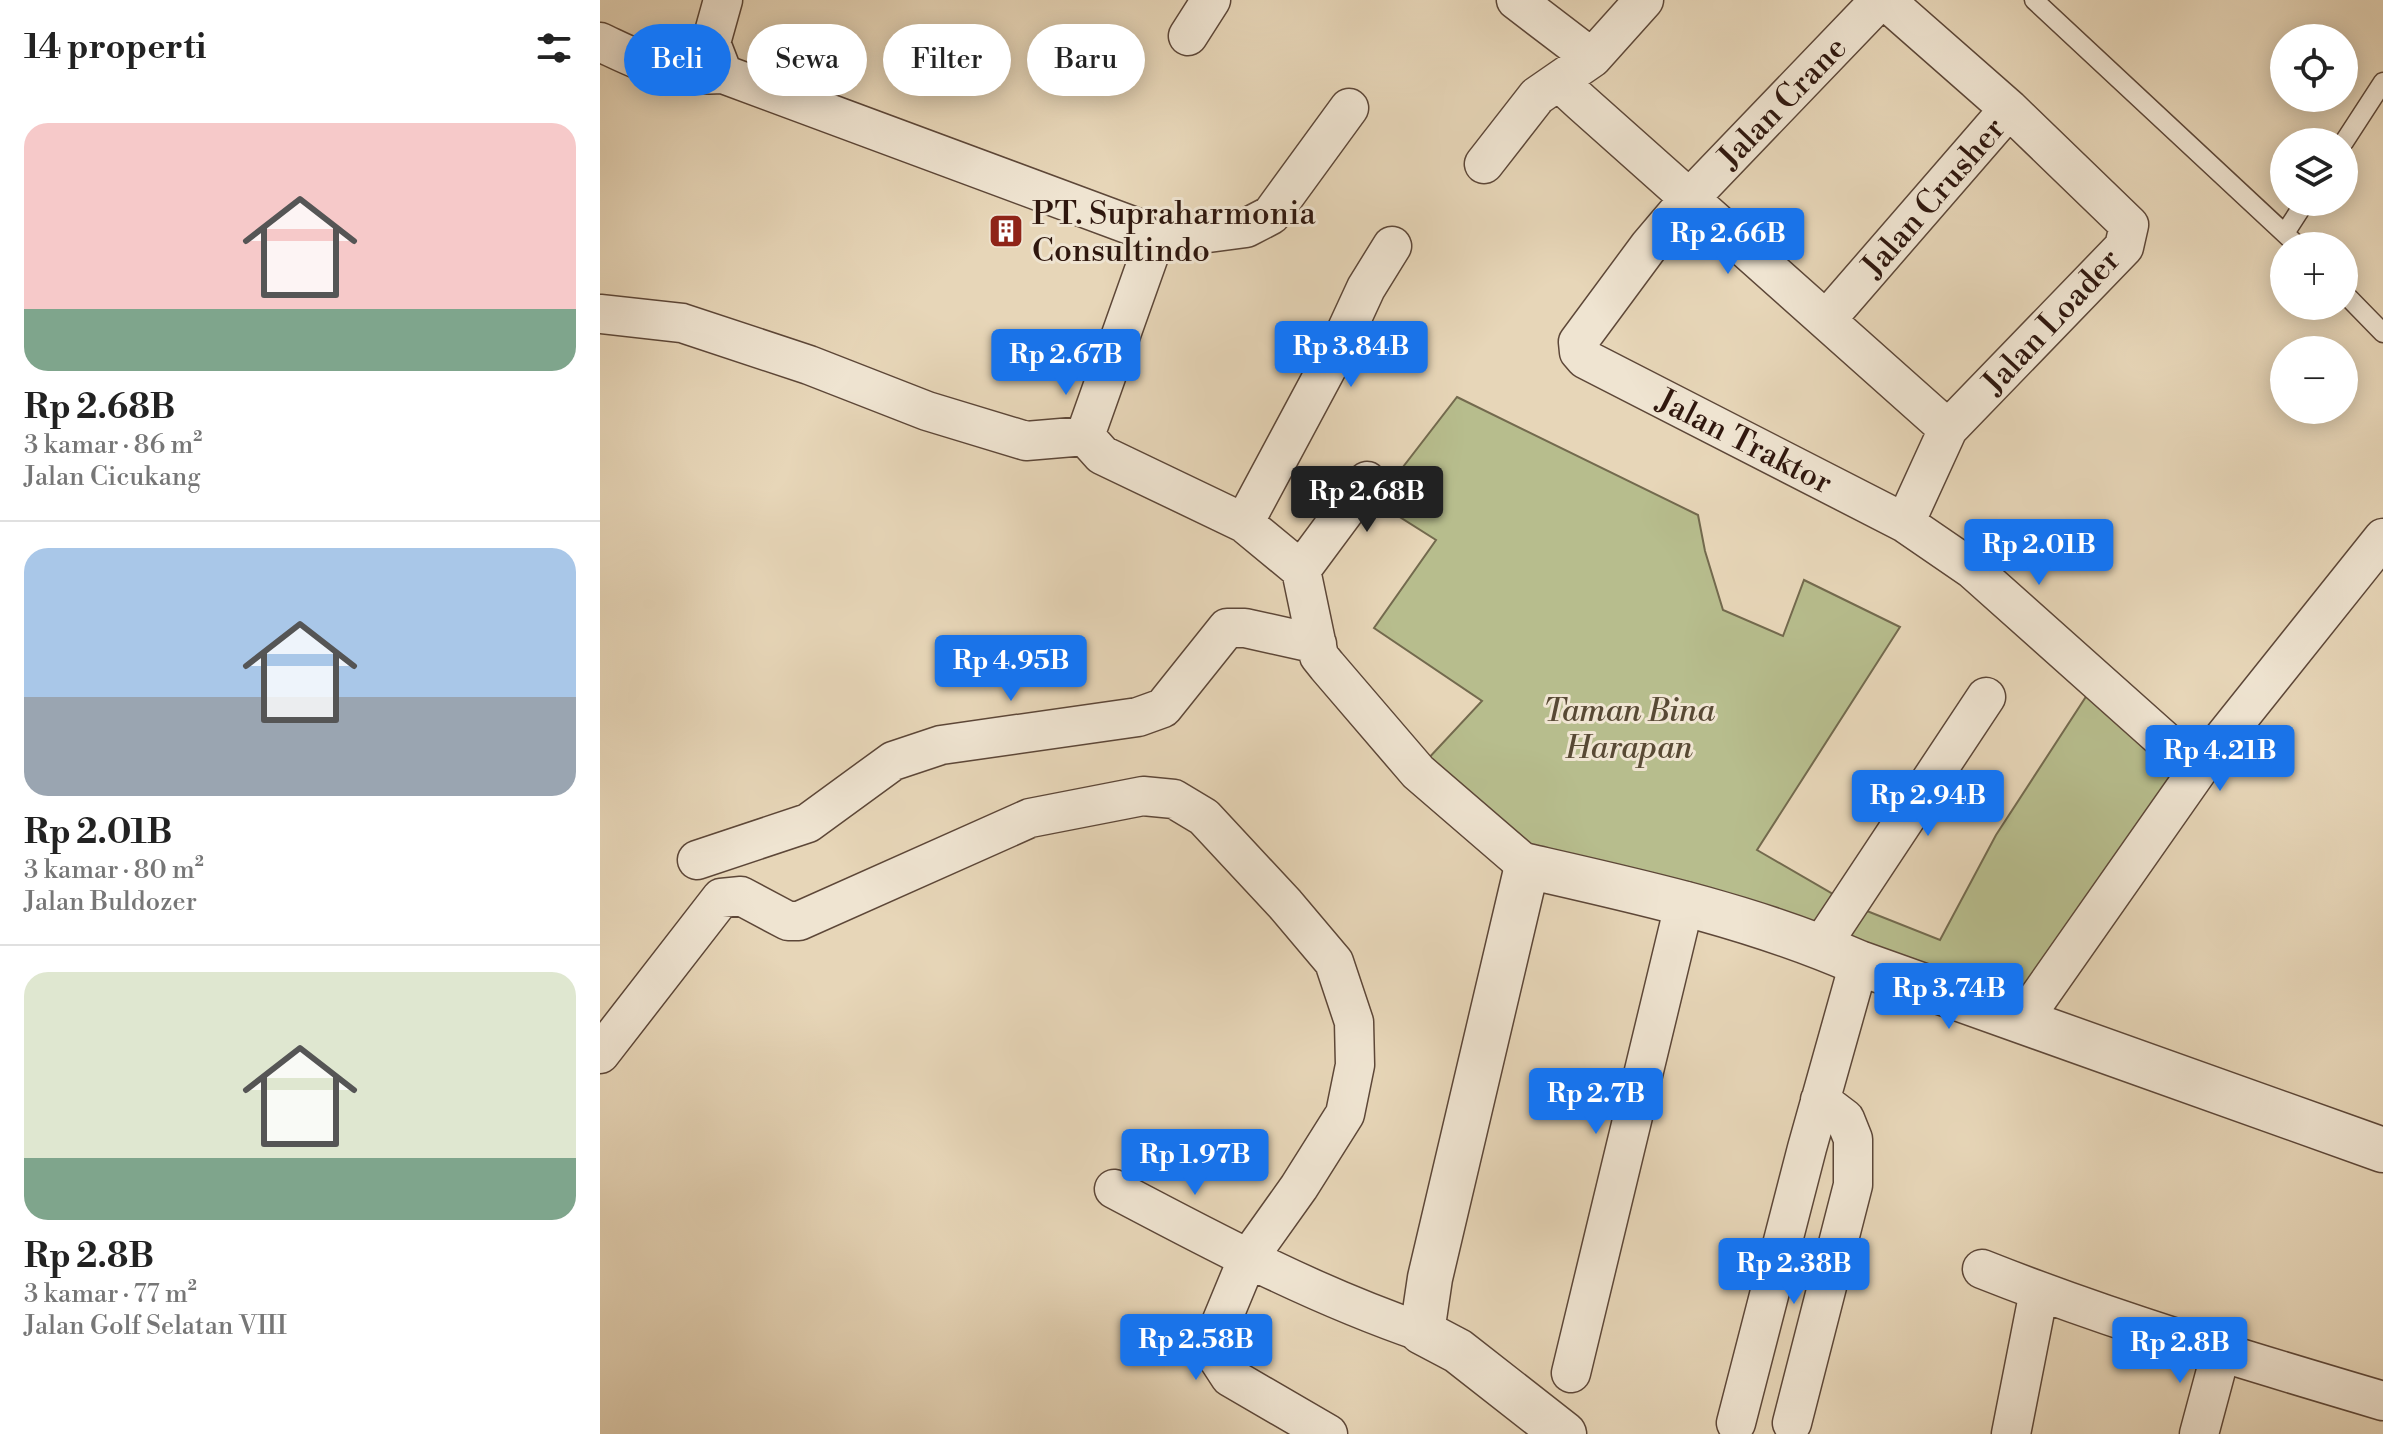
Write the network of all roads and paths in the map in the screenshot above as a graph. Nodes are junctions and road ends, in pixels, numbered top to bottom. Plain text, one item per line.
1 (723, 0) edge
2 (1211, 0) edge
3 (1516, 0) edge
4 (1644, 0) edge
5 (1883, 0) edge
6 (2034, 0) edge
7 (716, 24) edge
8 (1188, 36) dead end
9 (600, 42) edge
10 (624, 53) edge
11 (1578, 69) junction
12 (731, 77) edge
13 (2383, 82) edge
14 (1349, 108) dead end
15 (2009, 109) junction
16 (2353, 128) edge
17 (1484, 164) dead end
18 (1688, 200) junction
19 (2284, 232) edge
20 (1147, 241) junction
21 (1392, 246) dead end
22 (2358, 307) edge
23 (600, 314) edge
24 (1826, 320) junction
25 (2383, 333) edge
26 (1585, 359) joint
27 (1948, 429) junction
28 (1085, 436) junction
29 (1367, 481) dead end
30 (1244, 523) junction
31 (1905, 523) junction
32 (2383, 538) edge
33 (1301, 570) junction
34 (1317, 644) junction
35 (1986, 697) dead end
36 (2200, 767) junction
37 (697, 860) dead end
38 (1527, 866) junction
39 (1683, 907) junction
40 (1840, 954) junction
41 (2022, 1021) junction
42 (600, 1054) edge
43 (1820, 1100) junction
44 (2383, 1150) edge
45 (1114, 1189) dead end
46 (1247, 1260) junction
47 (1775, 1269) junction
48 (1982, 1269) dead end
49 (1828, 1283) junction
50 (2039, 1291) junction
51 (1422, 1332) junction
52 (2221, 1352) junction
53 (1571, 1373) dead end
54 (2383, 1401) edge
55 (1736, 1423) dead end
56 (1792, 1423) dead end
57 (1328, 1434) edge
58 (1564, 1434) edge
59 (2011, 1434) edge
60 (2199, 1434) edge

1 - 7 street
2 - 8 street
3 - 11 street
4 - 11 street
5 - 15 street
5 - 18 street, Jalan Crane
6 - 19 lane
9 - 10 street
11 - 17 street
11 - 18 street
12 - 20 street
13 - 16 lane
14 - 20 street
15 - 24 street, Jalan Crusher
15 - 27 street, Jalan Loader
18 - 24 street
18 - 26 street, Jalan Crane
20 - 28 street
21 - 30 street
22 - 25 lane
23 - 28 street
24 - 27 street
26 - 31 street, Jalan Traktor
27 - 31 street
28 - 30 street
29 - 33 street
30 - 33 street
31 - 36 street, Jalan Traktor
32 - 36 street
33 - 34 street
34 - 37 street
34 - 38 street
35 - 40 street
36 - 41 street
38 - 39 street
38 - 51 street
39 - 40 street
39 - 53 street
40 - 41 street
40 - 43 street
41 - 44 street
42 - 46 street
43 - 47 street
43 - 49 street
45 - 46 street
46 - 51 street
46 - 57 street
47 - 49 street
47 - 55 street
48 - 50 street
49 - 56 street
50 - 52 street
50 - 59 street
51 - 58 street
52 - 54 street
52 - 60 street

